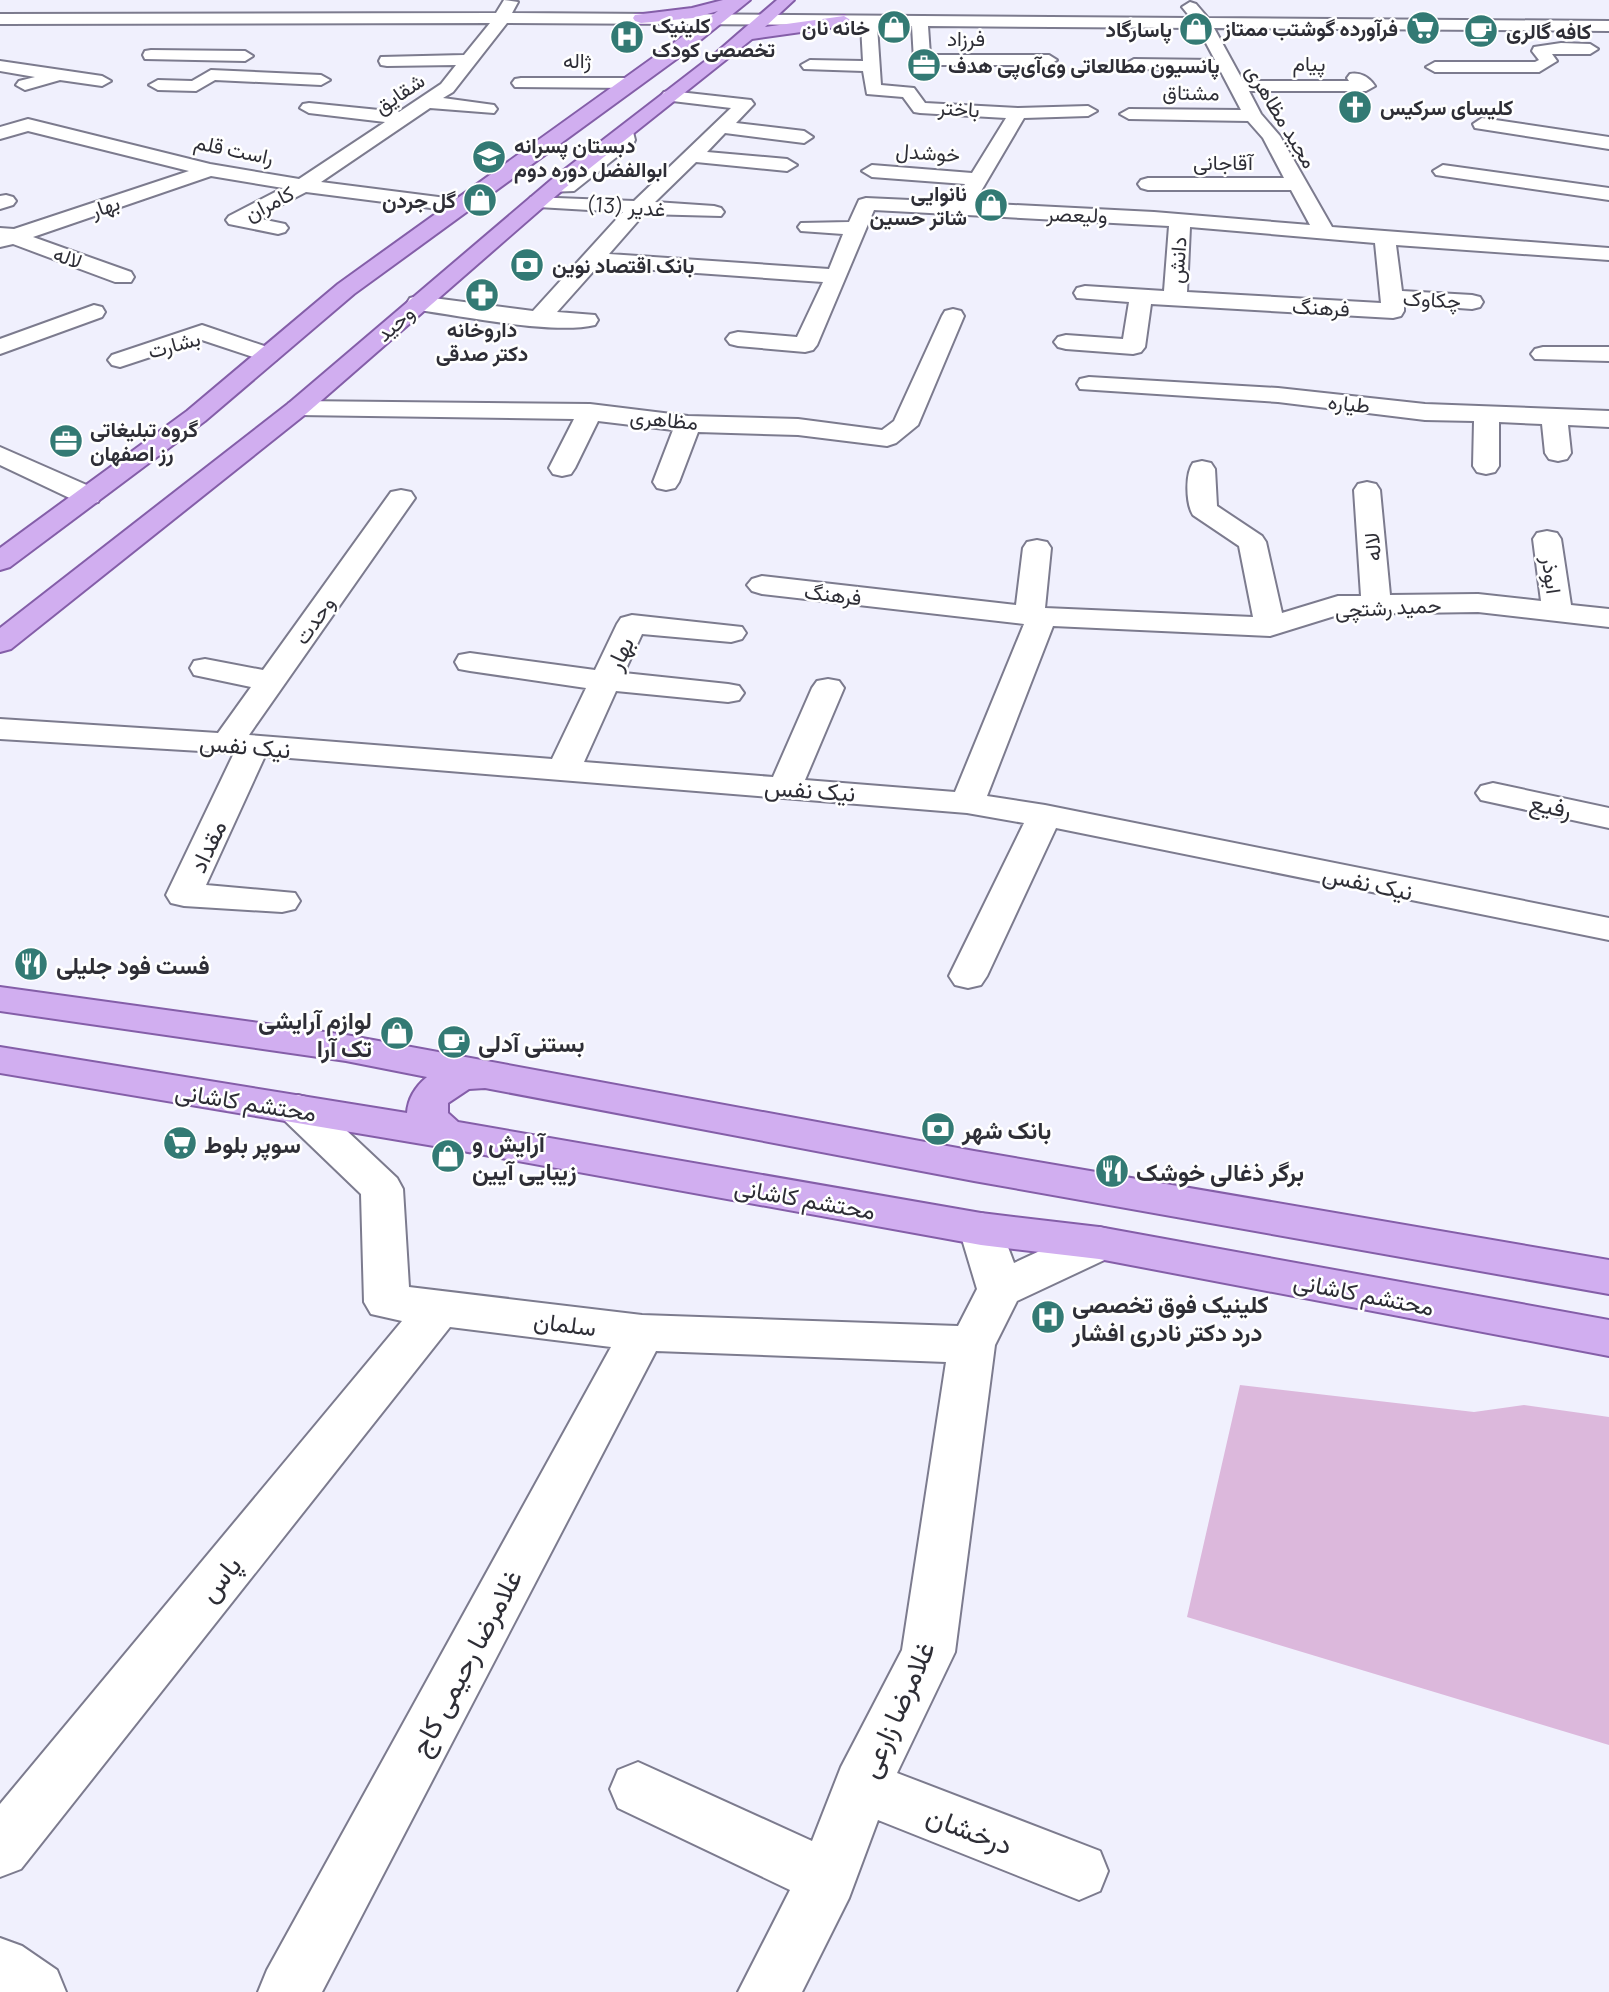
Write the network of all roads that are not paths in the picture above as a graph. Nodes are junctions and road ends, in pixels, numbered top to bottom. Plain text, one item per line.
1 (135, 0) edge
2 (189, 0) edge
3 (294, 0) edge
4 (511, 0) edge
5 (742, 0) edge
6 (752, 0) edge
7 (785, 0) edge
8 (1184, 0) edge
9 (908, 2) dead end
10 (1521, 7) dead end
11 (1343, 8) dead end
12 (1420, 9) dead end
13 (1587, 9) dead end
14 (502, 18) junction
15 (0, 19) edge
16 (25, 19) junction
17 (104, 19) junction
18 (175, 19) junction
19 (279, 19) junction
20 (640, 19) junction
21 (716, 19) junction
22 (766, 20) junction
23 (844, 21) junction
24 (869, 21) junction
25 (915, 22) junction
26 (1031, 23) junction
27 (1128, 23) junction
28 (1204, 24) junction
29 (1325, 24) junction
30 (1398, 24) junction
31 (1432, 24) junction
32 (1362, 25) junction
33 (1539, 25) junction
34 (1608, 27) edge
35 (746, 35) junction
36 (0, 36) edge
37 (1037, 39) dead end
38 (1447, 40) dead end
39 (1374, 42) dead end
40 (1410, 42) dead end
41 (1334, 43) dead end
42 (1137, 44) dead end
43 (683, 45) junction
44 (255, 47) junction
45 (1609, 49) edge
46 (151, 55) dead end
47 (723, 55) junction
48 (1049, 60) dead end
49 (387, 61) dead end
50 (470, 61) junction
51 (1134, 64) dead end
52 (810, 65) dead end
53 (0, 66) edge
54 (872, 66) junction
55 (1225, 66) junction
56 (1435, 67) dead end
57 (1252, 68) dead end
58 (59, 75) junction
59 (229, 76) junction
60 (1356, 78) dead end
61 (321, 80) dead end
62 (102, 82) dead end
63 (521, 82) dead end
64 (632, 83) junction
65 (24, 85) dead end
66 (158, 85) dead end
67 (1238, 86) junction
68 (908, 92) junction
69 (947, 92) dead end
70 (670, 96) junction
71 (427, 102) junction
72 (309, 108) dead end
73 (488, 109) dead end
74 (1088, 111) dead end
75 (1018, 113) junction
76 (1129, 114) dead end
77 (1253, 116) junction
78 (403, 118) junction
79 (1482, 124) dead end
80 (719, 127) junction
81 (978, 132) dead end
82 (0, 133) edge
83 (1006, 134) junction
84 (804, 137) dead end
85 (1609, 143) edge
86 (691, 156) junction
87 (1145, 163) dead end
88 (787, 165) dead end
89 (210, 170) junction
90 (872, 171) dead end
91 (1443, 171) dead end
92 (980, 179) junction
93 (1149, 184) junction
94 (1298, 184) junction
95 (303, 186) junction
96 (546, 194) junction
97 (1609, 194) edge
98 (462, 206) junction
99 (639, 207) junction
100 (960, 209) junction
101 (714, 212) dead end
102 (1154, 218) junction
103 (1180, 220) junction
104 (808, 227) dead end
105 (278, 228) dead end
106 (857, 229) junction
107 (1323, 230) junction
108 (4, 236) edge
109 (1385, 237) junction
110 (1609, 254) edge
111 (594, 258) junction
112 (837, 276) junction
113 (123, 278) dead end
114 (1085, 293) dead end
115 (1141, 296) junction
116 (1392, 297) junction
117 (1175, 299) junction
118 (1472, 302) dead end
119 (418, 303) junction
120 (94, 312) dead end
121 (953, 316) dead end
122 (539, 319) junction
123 (587, 320) dead end
124 (737, 339) dead end
125 (1066, 342) dead end
126 (0, 347) edge
127 (1543, 354) dead end
128 (1609, 354) edge
129 (268, 355) junction
130 (120, 360) dead end
131 (1089, 384) dead end
132 (298, 408) junction
133 (590, 412) junction
134 (1487, 414) junction
135 (1555, 417) junction
136 (1609, 419) edge
137 (688, 424) junction
138 (1558, 453) dead end
139 (0, 455) edge
140 (1486, 466) dead end
141 (562, 468) dead end
142 (1202, 469) dead end
143 (666, 482) dead end
144 (1367, 490) dead end
145 (88, 496) junction
146 (401, 498) dead end
147 (1547, 539) dead end
148 (1037, 548) dead end
149 (2, 556) edge
150 (762, 585) dead end
151 (1376, 605) junction
152 (1557, 612) junction
153 (1036, 616) junction
154 (1609, 618) edge
155 (1270, 627) junction
156 (730, 633) dead end
157 (0, 643) edge
158 (470, 662) dead end
159 (205, 668) dead end
160 (271, 681) junction
161 (605, 681) junction
162 (828, 688) dead end
163 (728, 693) dead end
164 (0, 729) edge
165 (240, 744) junction
166 (563, 771) junction
167 (786, 787) junction
168 (1493, 793) dead end
169 (967, 803) junction
170 (1045, 815) junction
171 (1609, 818) edge
172 (282, 901) dead end
173 (1609, 929) edge
174 (968, 976) dead end
175 (0, 999) edge
176 (0, 1060) edge
177 (491, 1076) junction
178 (298, 1109) junction
179 (446, 1134) junction
180 (981, 1229) junction
181 (1099, 1243) junction
182 (1609, 1277) edge
183 (1000, 1289) junction
184 (439, 1308) junction
185 (642, 1333) junction
186 (1609, 1338) edge
187 (972, 1345) junction
188 (861, 1786) junction
189 (638, 1789) dead end
190 (0, 1849) edge
191 (1079, 1871) dead end
192 (828, 1878) junction
193 (0, 1968) edge
194 (781, 1988) edge
195 (36, 1992) edge
196 (289, 1992) edge

1 - 17 street
2 - 18 street
3 - 19 street
4 - 14 street, شقایق
5 - 20 main road
5 - 21 main road
6 - 7 main road
7 - 22 main road, وحید
7 - 23 main road
8 - 28 street, مجید مظاهری
9 - 25 street
10 - 33 street
11 - 32 street
12 - 31 street
13 - 34 street
14 - 19 street
14 - 20 street
14 - 50 street, شقایق
15 - 16 street
16 - 17 street
16 - 36 street
17 - 18 street
18 - 19 street
19 - 44 street
20 - 21 street
20 - 43 main road
21 - 22 street
21 - 43 main road
22 - 23 street
22 - 35 main road, وحید
23 - 24 street
23 - 35 main road
24 - 25 street
24 - 54 street
25 - 26 street
25 - 48 street, فرزاد
26 - 27 street
26 - 37 street
27 - 28 street
27 - 42 street
28 - 29 street
28 - 55 street, مجید مظاهری
29 - 32 street
29 - 41 street
30 - 31 street
30 - 32 street
30 - 40 street
31 - 33 street
31 - 38 street
32 - 39 street
33 - 34 street
35 - 47 main road, وحید
43 - 47 main road
43 - 64 main road
44 - 46 street
44 - 59 street
45 - 56 street
47 - 70 main road, وحید
49 - 50 street
50 - 71 street, شقایق
51 - 55 street
52 - 54 street
53 - 58 street
54 - 68 street
55 - 57 street
55 - 67 street, مجید مظاهری
58 - 62 street
58 - 65 street
59 - 61 street
59 - 66 street
60 - 67 street, پیام
63 - 64 street, ژاله
64 - 98 main road
67 - 77 street, مجید مظاهری
68 - 69 street
68 - 75 street
70 - 80 street
70 - 96 main road, وحید
71 - 73 street
71 - 78 street, شقایق
72 - 78 street
74 - 75 street
75 - 83 street
76 - 77 street, مشتاق
77 - 94 street, مجید مظاهری
78 - 95 street, شقایق
79 - 85 street
80 - 84 street
80 - 86 street
81 - 83 street, باختر
82 - 89 street, راست قلم
83 - 92 street
86 - 88 street
86 - 99 street
87 - 93 street
89 - 95 street, راست قلم
89 - 108 street, بهار
90 - 92 street, خوشدل
91 - 97 street
92 - 100 street
93 - 94 street, آقاجانی
93 - 102 street
94 - 107 street, مجید مظاهری
95 - 98 street, راست قلم
95 - 105 street, کامران
96 - 99 street, غدیر (13)
96 - 119 main road, وحید
98 - 129 main road
99 - 101 street, غدیر (13)
99 - 111 street
100 - 102 street, ولیعصر
100 - 106 street, ولیعصر
102 - 103 street, ولیعصر
103 - 107 street, ولیعصر
103 - 117 street, دانش
104 - 106 street
106 - 112 street, ولیعصر
107 - 109 street, ولیعصر
108 - 113 street, لاله
109 - 110 street, ولیعصر
109 - 116 street
111 - 112 street
111 - 122 street
112 - 124 street, ولیعصر
114 - 115 street
115 - 117 street
115 - 125 street
116 - 117 street, فرهنگ
116 - 118 street, چکاوک
119 - 122 street
119 - 132 main road, وحید
120 - 126 street
121 - 137 street, مظاهری
122 - 123 street
127 - 128 street
129 - 130 street, بشارت
129 - 145 main road
131 - 134 street, طیاره
132 - 133 street, مظاهری
132 - 157 main road, وحید
133 - 137 street, مظاهری
133 - 141 street
134 - 135 street, طیاره
134 - 140 street
135 - 136 street, طیاره
135 - 138 street
137 - 143 street
139 - 145 street
142 - 155 street
144 - 151 street, لاله
145 - 149 main road
146 - 160 street, وحدت
147 - 152 street, ابوذر
148 - 153 street
150 - 153 street, فرهنگ
151 - 152 street, حمید رشتچی
151 - 155 street, حمید رشتچی
152 - 154 street, حمید رشتچی
153 - 155 street, حمید رشتچی
153 - 169 street
156 - 161 street, بهار
158 - 161 street
159 - 160 street
160 - 165 street, وحدت
161 - 163 street
161 - 166 street, بهار
162 - 167 street
164 - 165 street, نیک نفس
165 - 166 street, نیک نفس
165 - 172 street, مقداد
166 - 167 street, نیک نفس
167 - 169 street, نیک نفس
168 - 171 street, رفیع
169 - 170 street, نیک نفس
170 - 173 street, نیک نفس
170 - 174 street
175 - 177 main road
176 - 178 main road, محتشم کاشانی
177 - 179 main road
177 - 182 main road
178 - 179 main road, محتشم کاشانی
178 - 184 street, سلمان
179 - 180 main road, محتشم کاشانی
180 - 181 main road, محتشم کاشانی
180 - 183 street
181 - 183 street
181 - 186 main road, محتشم کاشانی
183 - 187 street, غلامرضا زارعی
184 - 185 street, سلمان
184 - 190 street, پاس
185 - 187 street, سلمان
185 - 196 street, غلامرضا رحیمی کاج
187 - 188 street, غلامرضا زارعی
188 - 191 street, درخشان
188 - 192 street, غلامرضا زارعی
189 - 192 street
192 - 194 street, غلامرضا زارعی
193 - 195 street

